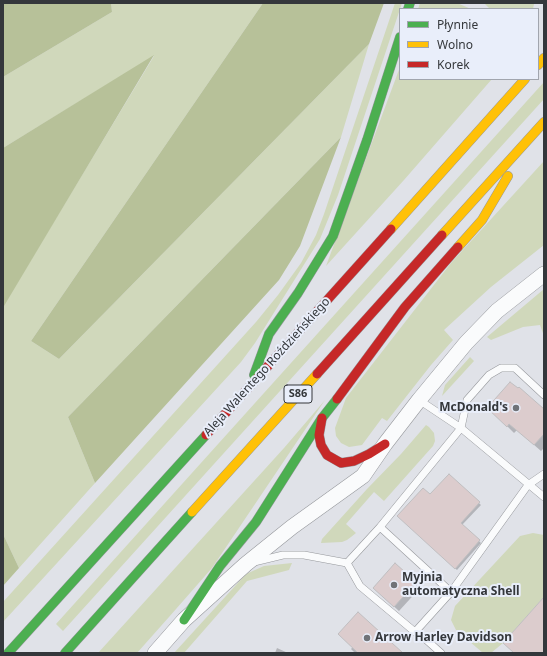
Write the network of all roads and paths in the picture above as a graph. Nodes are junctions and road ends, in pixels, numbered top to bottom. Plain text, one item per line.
1 (399, 41) edge
2 (524, 80) edge
3 (544, 122) edge
4 (532, 135) junction
5 (544, 274) edge
6 (250, 385) junction
7 (544, 395) edge
8 (419, 400) junction
9 (322, 418) junction
10 (461, 428) junction
11 (385, 444) junction
12 (544, 474) edge
13 (528, 485) junction
14 (544, 498) edge
15 (380, 527) junction
16 (347, 563) junction
17 (246, 564) junction
18 (451, 592) junction
19 (184, 620) junction
20 (415, 632) junction
21 (8, 653) edge
22 (64, 653) edge
23 (155, 653) edge
24 (441, 653) edge

1 - 6 highway
2 - 6 highway, Aleja Walentego Roździeńskiego
3 - 4 highway, S86
4 - 9 highway
4 - 22 highway, S86
5 - 8 street
6 - 21 highway, Aleja Walentego Roździeńskiego
7 - 10 lane
8 - 10 lane
8 - 11 street
9 - 11 highway
9 - 19 highway
10 - 13 lane
10 - 15 lane
11 - 17 street
12 - 13 lane
13 - 14 lane
13 - 18 lane
15 - 16 lane
15 - 18 lane
16 - 17 lane
16 - 20 lane
17 - 19 street
18 - 20 lane
19 - 23 street
20 - 24 lane

